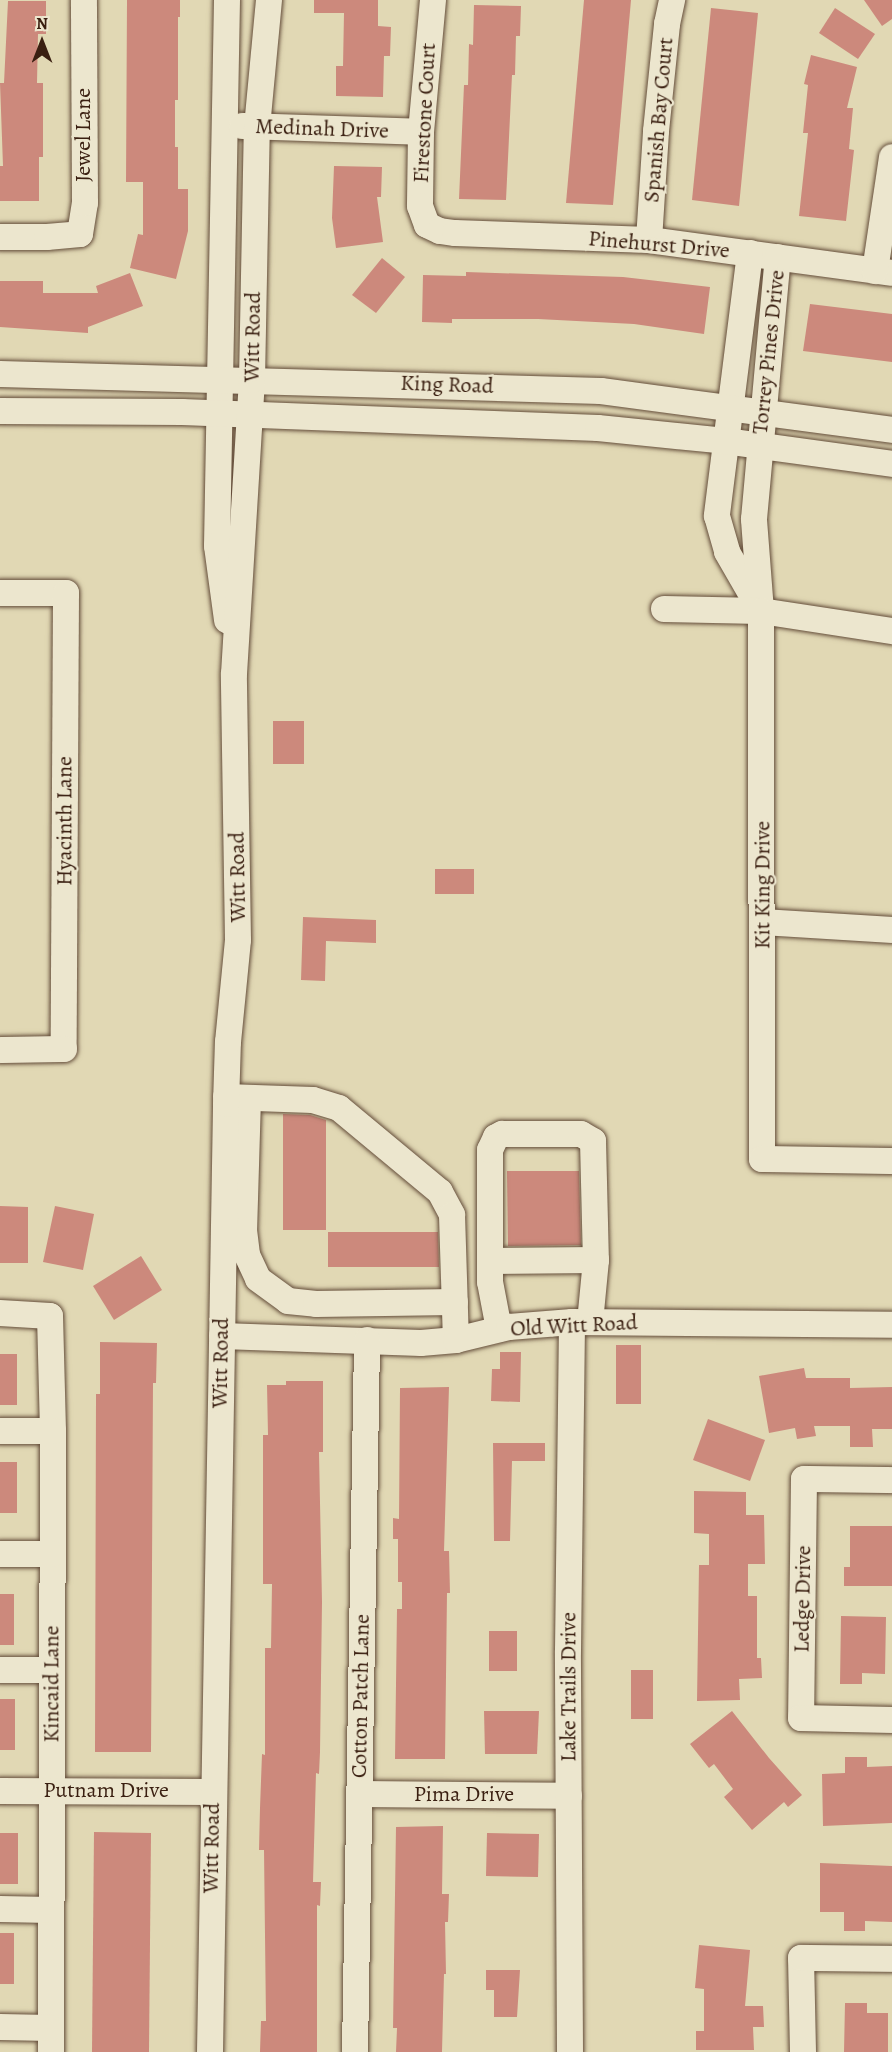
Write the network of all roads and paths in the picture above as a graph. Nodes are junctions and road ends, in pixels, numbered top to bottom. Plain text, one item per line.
1 (84, 0) edge
2 (227, 0) edge
3 (269, 0) edge
4 (433, 0) edge
5 (672, 0) edge
6 (223, 126) junction
7 (257, 127) junction
8 (421, 132) junction
9 (892, 157) edge
10 (427, 225) joint
11 (0, 237) edge
12 (649, 240) junction
13 (750, 253) junction
14 (778, 257) junction
15 (883, 272) edge
16 (0, 374) edge
17 (220, 379) junction
18 (252, 380) junction
19 (730, 407) junction
20 (0, 411) edge
21 (763, 412) junction
22 (219, 413) junction
23 (250, 414) junction
24 (892, 430) edge
25 (725, 441) junction
26 (759, 447) junction
27 (892, 464) edge
28 (0, 593) edge
29 (664, 609) dead end
30 (761, 611) junction
31 (892, 631) edge
32 (234, 674) junction
33 (763, 922) junction
34 (892, 930) edge
35 (0, 1050) edge
36 (237, 1098) junction
37 (892, 1161) edge
38 (596, 1260) junction
39 (490, 1261) junction
40 (455, 1302) junction
41 (0, 1314) edge
42 (581, 1322) junction
43 (892, 1325) edge
44 (499, 1329) junction
45 (222, 1336) junction
46 (367, 1340) junction
47 (456, 1340) junction
48 (0, 1431) edge
49 (53, 1431) junction
50 (892, 1480) edge
51 (0, 1554) edge
52 (52, 1554) junction
53 (0, 1670) edge
54 (52, 1670) junction
55 (892, 1720) edge
56 (0, 1791) edge
57 (52, 1791) junction
58 (213, 1792) junction
59 (360, 1794) junction
60 (569, 1796) junction
61 (0, 1909) edge
62 (51, 1910) junction
63 (892, 1959) edge
64 (0, 2027) edge
65 (51, 2040) edge
66 (210, 2052) edge
67 (355, 2052) edge
68 (570, 2052) edge
69 (803, 2052) edge

1 - 11 street, Jewel Lane
2 - 6 street, Witt Road
3 - 7 street, Witt Road
4 - 8 street, Firestone Court
5 - 12 street, Spanish Bay Court
6 - 7 street, Medinah Drive
6 - 17 street, Witt Road
7 - 8 street, Medinah Drive
7 - 18 street, Witt Road
8 - 10 street, Firestone Court
9 - 15 street
10 - 12 street, Pinehurst Drive
12 - 13 street, Pinehurst Drive
13 - 14 street, Pinehurst Drive
13 - 19 street, Torrey Pines Drive
14 - 15 street, Pinehurst Drive
14 - 21 street, Torrey Pines Drive
16 - 17 street, King Road
17 - 18 street, King Road
17 - 22 street, Witt Road
18 - 19 street, King Road
18 - 23 street, Witt Road
19 - 21 street, King Road
19 - 25 street, Torrey Pines Drive
20 - 22 street, King Road
21 - 24 street, King Road
21 - 26 street, Torrey Pines Drive
22 - 23 street, King Road
22 - 32 street, Witt Road
23 - 25 street, King Road
23 - 32 street, Witt Road
25 - 26 street, King Road
25 - 30 street, Kit King Drive
26 - 27 street, King Road
26 - 30 street, Kit King Drive
28 - 35 street, Hyacinth Lane
29 - 30 street
30 - 31 street
30 - 33 street, Kit King Drive
32 - 36 street, Witt Road
33 - 34 street
33 - 37 street, Kit King Drive
36 - 40 street
36 - 40 street
36 - 45 street, Witt Road
38 - 39 street
38 - 39 street, Lake Trails Drive
38 - 42 street, Lake Trails Drive
39 - 44 street
40 - 47 street
41 - 49 street, Kincaid Lane
42 - 43 street, Old Witt Road
42 - 44 street, Old Witt Road
42 - 60 street, Lake Trails Drive
44 - 47 street, Old Witt Road
45 - 46 street, Old Witt Road
45 - 58 street, Witt Road
46 - 47 street, Old Witt Road
46 - 59 street, Cotton Patch Lane
48 - 49 street
49 - 52 street, Kincaid Lane
50 - 55 street, Ledge Drive
51 - 52 street
52 - 54 street, Kincaid Lane
53 - 54 street
54 - 57 street, Kincaid Lane
56 - 57 street, Putnam Drive
57 - 58 street, Putnam Drive
57 - 62 street, Kincaid Lane
58 - 66 street, Witt Road
59 - 60 street, Pima Drive
59 - 67 street, Cotton Patch Lane
60 - 68 street, Lake Trails Drive
61 - 62 street
62 - 65 street, Kincaid Lane
63 - 69 street
64 - 65 street

